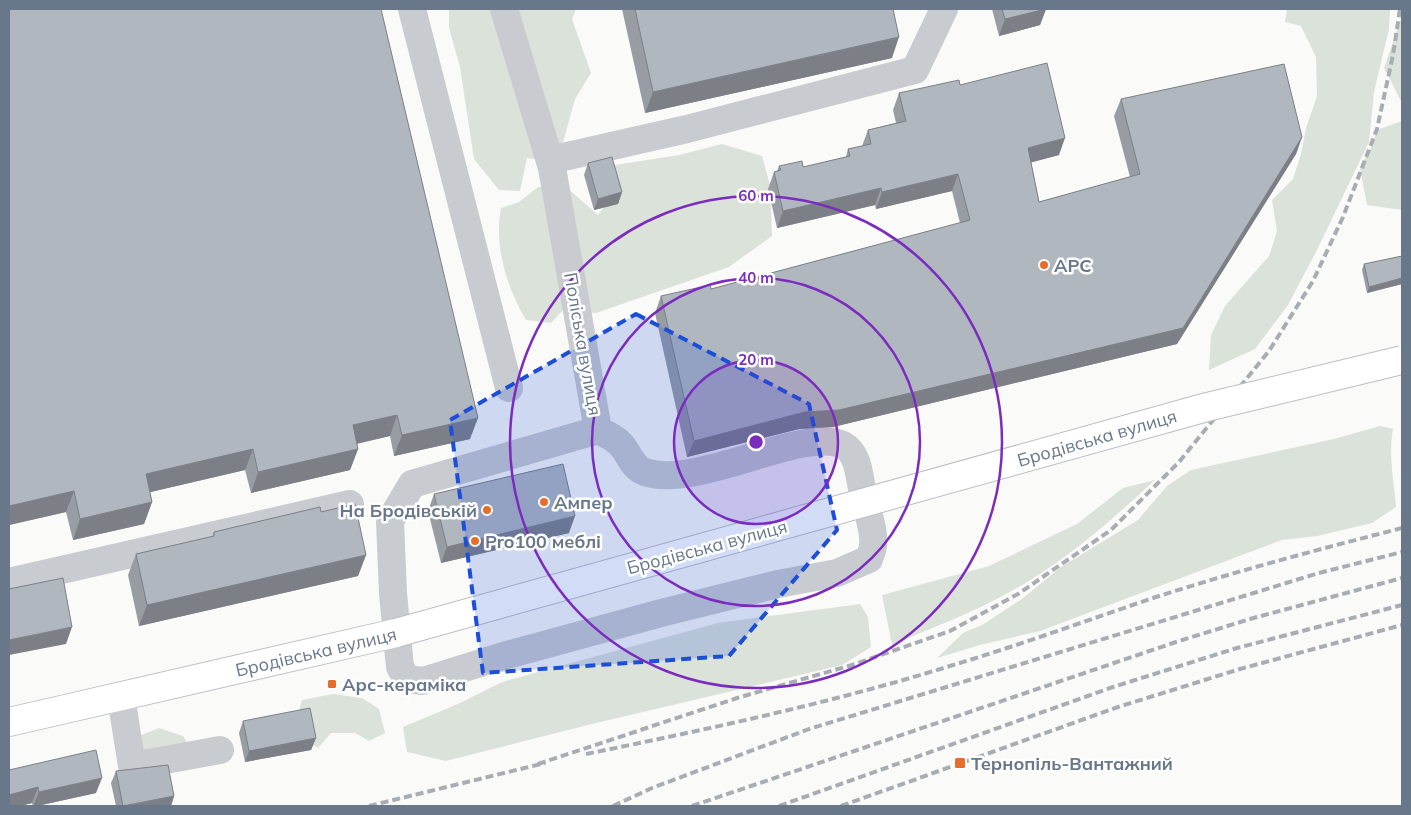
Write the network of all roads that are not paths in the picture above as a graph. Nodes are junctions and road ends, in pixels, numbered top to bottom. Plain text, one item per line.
1 (412, 9) edge
2 (504, 9) edge
3 (944, 9) edge
4 (550, 160) junction
5 (1402, 360) edge
6 (509, 388) dead end
7 (598, 430) junction
8 (350, 504) edge
9 (9, 582) edge
10 (396, 633) junction
11 (121, 697) junction
12 (9, 722) edge
13 (220, 750) dead end

1 - 6 street
2 - 4 street, Поліська вулиця
3 - 4 street
4 - 7 street, Поліська вулиця
5 - 10 main road, Бродівська вулиця, bridge
7 - 10 street, Поліська вулиця
7 - 10 street, Поліська вулиця
8 - 9 street
10 - 11 main road, Бродівська вулиця
11 - 12 main road, Бродівська вулиця
11 - 13 street

